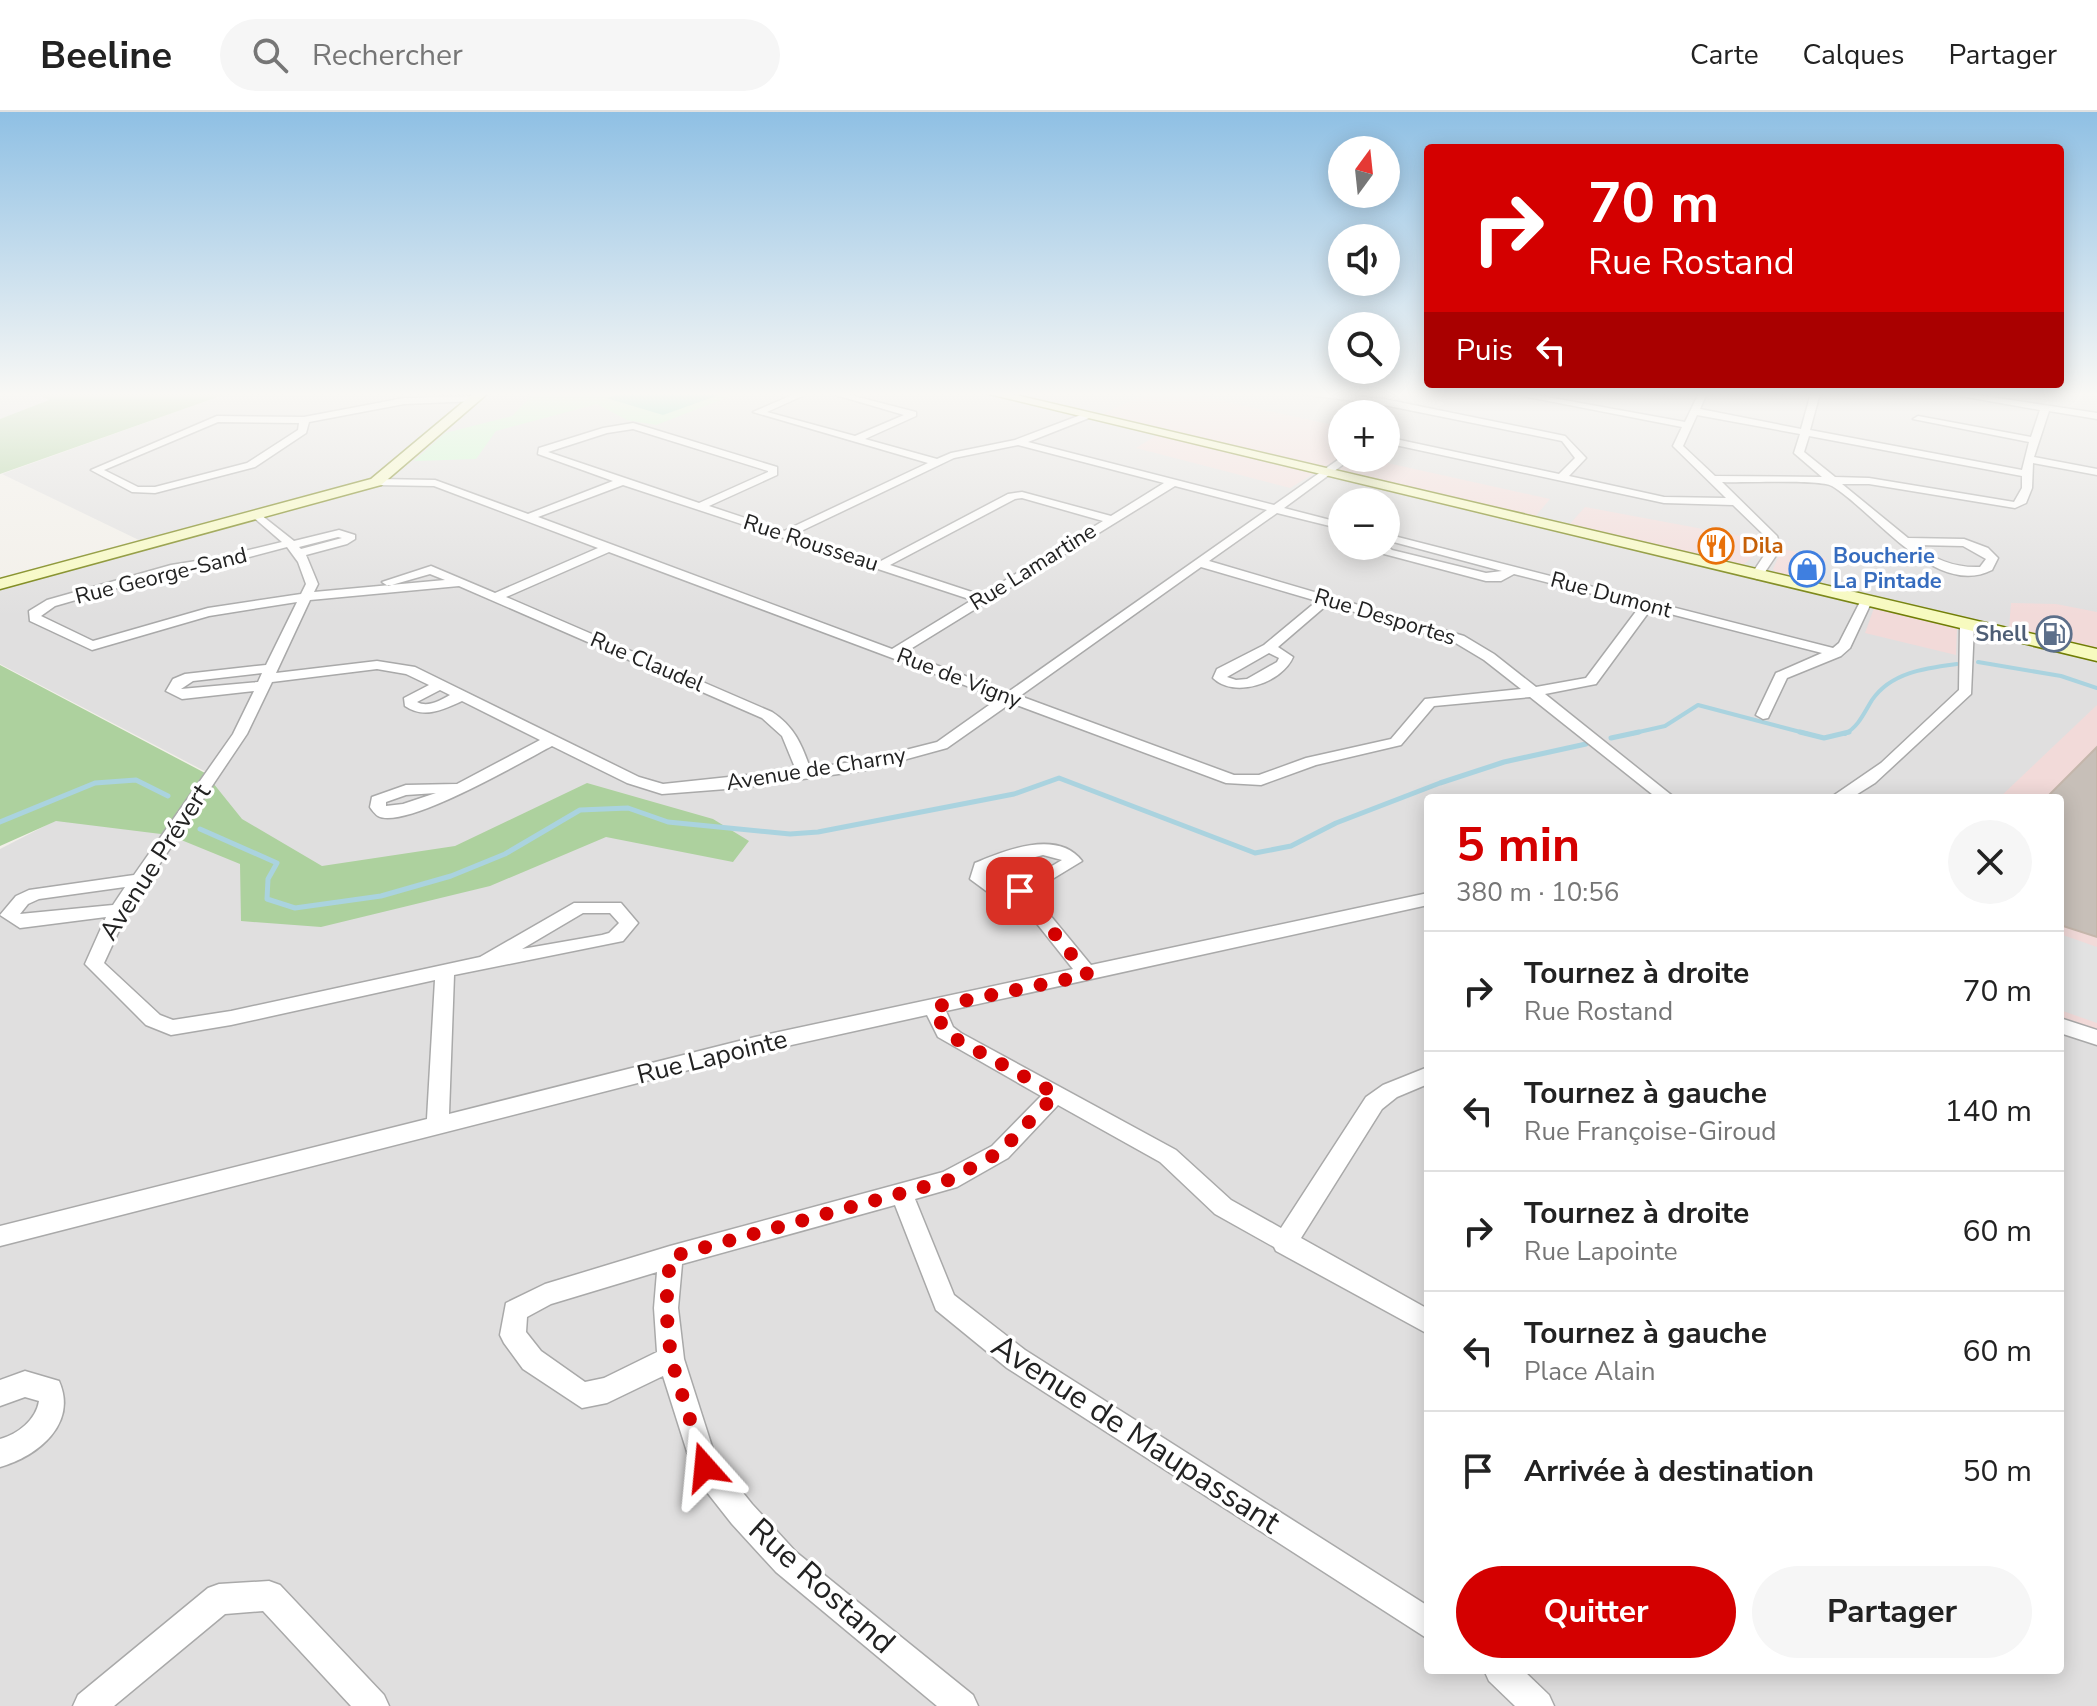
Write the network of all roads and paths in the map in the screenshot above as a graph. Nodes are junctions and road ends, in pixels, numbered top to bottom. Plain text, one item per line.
1 (102, 467) edge
2 (240, 467) edge
3 (393, 467) edge
4 (583, 467) edge
5 (768, 467) edge
6 (926, 467) edge
7 (1113, 467) edge
8 (1301, 467) edge
9 (1512, 467) edge
10 (1572, 467) edge
11 (1701, 467) edge
12 (1816, 467) edge
13 (1991, 467) edge
14 (2027, 467) edge
15 (2073, 467) edge
16 (1328, 471) edge
17 (2097, 472) edge
18 (1325, 473) junction
19 (2026, 474) junction
20 (1561, 478) junction
21 (1713, 479) junction
22 (1830, 480) junction
23 (623, 481) junction
24 (376, 482) junction
25 (1172, 483) junction
26 (1738, 502) junction
27 (700, 506) junction
28 (1273, 508) junction
29 (256, 514) junction
30 (529, 517) junction
31 (1110, 519) junction
32 (1328, 522) edge
33 (786, 534) junction
34 (1400, 541) edge
35 (1907, 542) junction
36 (294, 547) junction
37 (608, 548) junction
38 (1400, 555) edge
39 (1198, 562) junction
40 (880, 566) junction
41 (1513, 569) junction
42 (1757, 575) junction
43 (0, 584) edge
44 (306, 597) junction
45 (494, 598) junction
46 (980, 599) junction
47 (1327, 599) junction
48 (1866, 601) junction
49 (1648, 604) junction
50 (1967, 625) junction
51 (1269, 648) dead end
52 (895, 653) junction
53 (1836, 653) junction
54 (2097, 655) edge
55 (269, 677) junction
56 (441, 685) junction
57 (1534, 692) junction
58 (463, 695) junction
59 (1009, 697) junction
60 (1763, 715) dead end
61 (551, 740) junction
62 (805, 775) junction
63 (457, 789) dead end
64 (1662, 794) edge
65 (1849, 794) edge
66 (139, 880) junction
67 (1020, 891) junction
68 (1424, 900) edge
69 (119, 910) junction
70 (485, 962) junction
71 (445, 972) junction
72 (1088, 975) junction
73 (934, 1007) junction
74 (2064, 1026) edge
75 (2097, 1038) edge
76 (1424, 1077) edge
77 (1056, 1094) junction
78 (438, 1124) junction
79 (902, 1194) junction
80 (0, 1236) edge
81 (1284, 1244) junction
82 (670, 1257) junction
83 (1424, 1320) edge
84 (671, 1359) junction
85 (0, 1393) edge
86 (0, 1453) edge
87 (1424, 1621) edge
88 (1504, 1674) edge
89 (89, 1706) edge
90 (373, 1706) edge
91 (962, 1706) edge
92 (1538, 1706) edge

1 - 2 street
3 - 24 street
4 - 23 street, Rue Rousseau
5 - 27 street, Rue Rousseau
6 - 33 street
7 - 25 street
8 - 18 street
9 - 20 street
10 - 20 street
11 - 21 street
12 - 22 street
13 - 19 street
14 - 19 street
15 - 17 street
16 - 18 street, Avenue de Charny
18 - 28 street, Avenue de Charny
18 - 42 street
19 - 22 street
20 - 26 street
21 - 22 street
21 - 26 street
22 - 35 street
23 - 27 street, Rue Rousseau
23 - 30 street
24 - 29 street
24 - 30 street, Rue de Vigny
25 - 28 street
25 - 31 street, Rue Lamartine
26 - 42 street
27 - 33 street, Rue Rousseau
28 - 32 street
28 - 39 street, Avenue de Charny
29 - 36 street
29 - 43 street
30 - 37 street, Rue de Vigny
31 - 40 street
31 - 46 street, Rue Lamartine
33 - 40 street, Rue Rousseau
34 - 41 street, Rue Dumont
35 - 35 street
36 - 44 street, Avenue Prévert
36 - 44 street, Rue George-Sand
37 - 45 street
37 - 52 street, Rue de Vigny
38 - 41 street
39 - 47 street, Rue Desportes
39 - 59 street, Avenue de Charny
40 - 46 street, Rue Rousseau
41 - 49 street, Rue Dumont
42 - 48 street
44 - 45 street, Rue Claudel
44 - 55 street, Avenue Prévert
45 - 62 street, Rue Claudel
46 - 52 street, Rue Lamartine
47 - 51 street
47 - 57 street, Rue Desportes
48 - 50 street
48 - 53 street
49 - 53 street, Rue Dumont
49 - 57 street, Rue de Vigny
50 - 54 street
50 - 65 street
52 - 59 street, Rue de Vigny
53 - 60 street
55 - 55 street
55 - 56 street, Avenue de Charny
55 - 66 street, Avenue Prévert
56 - 58 street, Avenue de Charny
56 - 58 street
57 - 59 street, Rue de Vigny
57 - 64 street, Rue Desportes
58 - 61 street, Avenue de Charny
59 - 62 street, Avenue de Charny
61 - 62 street, Avenue de Charny
61 - 63 street
66 - 69 street, Avenue Prévert
66 - 69 street
67 - 67 street
67 - 72 street
68 - 72 street, Rue Lapointe
69 - 71 street, Avenue Prévert
70 - 70 street
70 - 71 street
71 - 78 street
72 - 73 street, Rue Lapointe
73 - 77 street
73 - 78 street, Rue Lapointe
74 - 75 street
76 - 81 street
77 - 79 street
77 - 81 street
78 - 80 street, Rue Lapointe
79 - 82 street
79 - 87 street, Avenue de Maupassant
81 - 83 street
82 - 84 street, Rue Rostand
82 - 84 street
84 - 91 street, Rue Rostand
85 - 86 street
88 - 92 street
89 - 90 street

